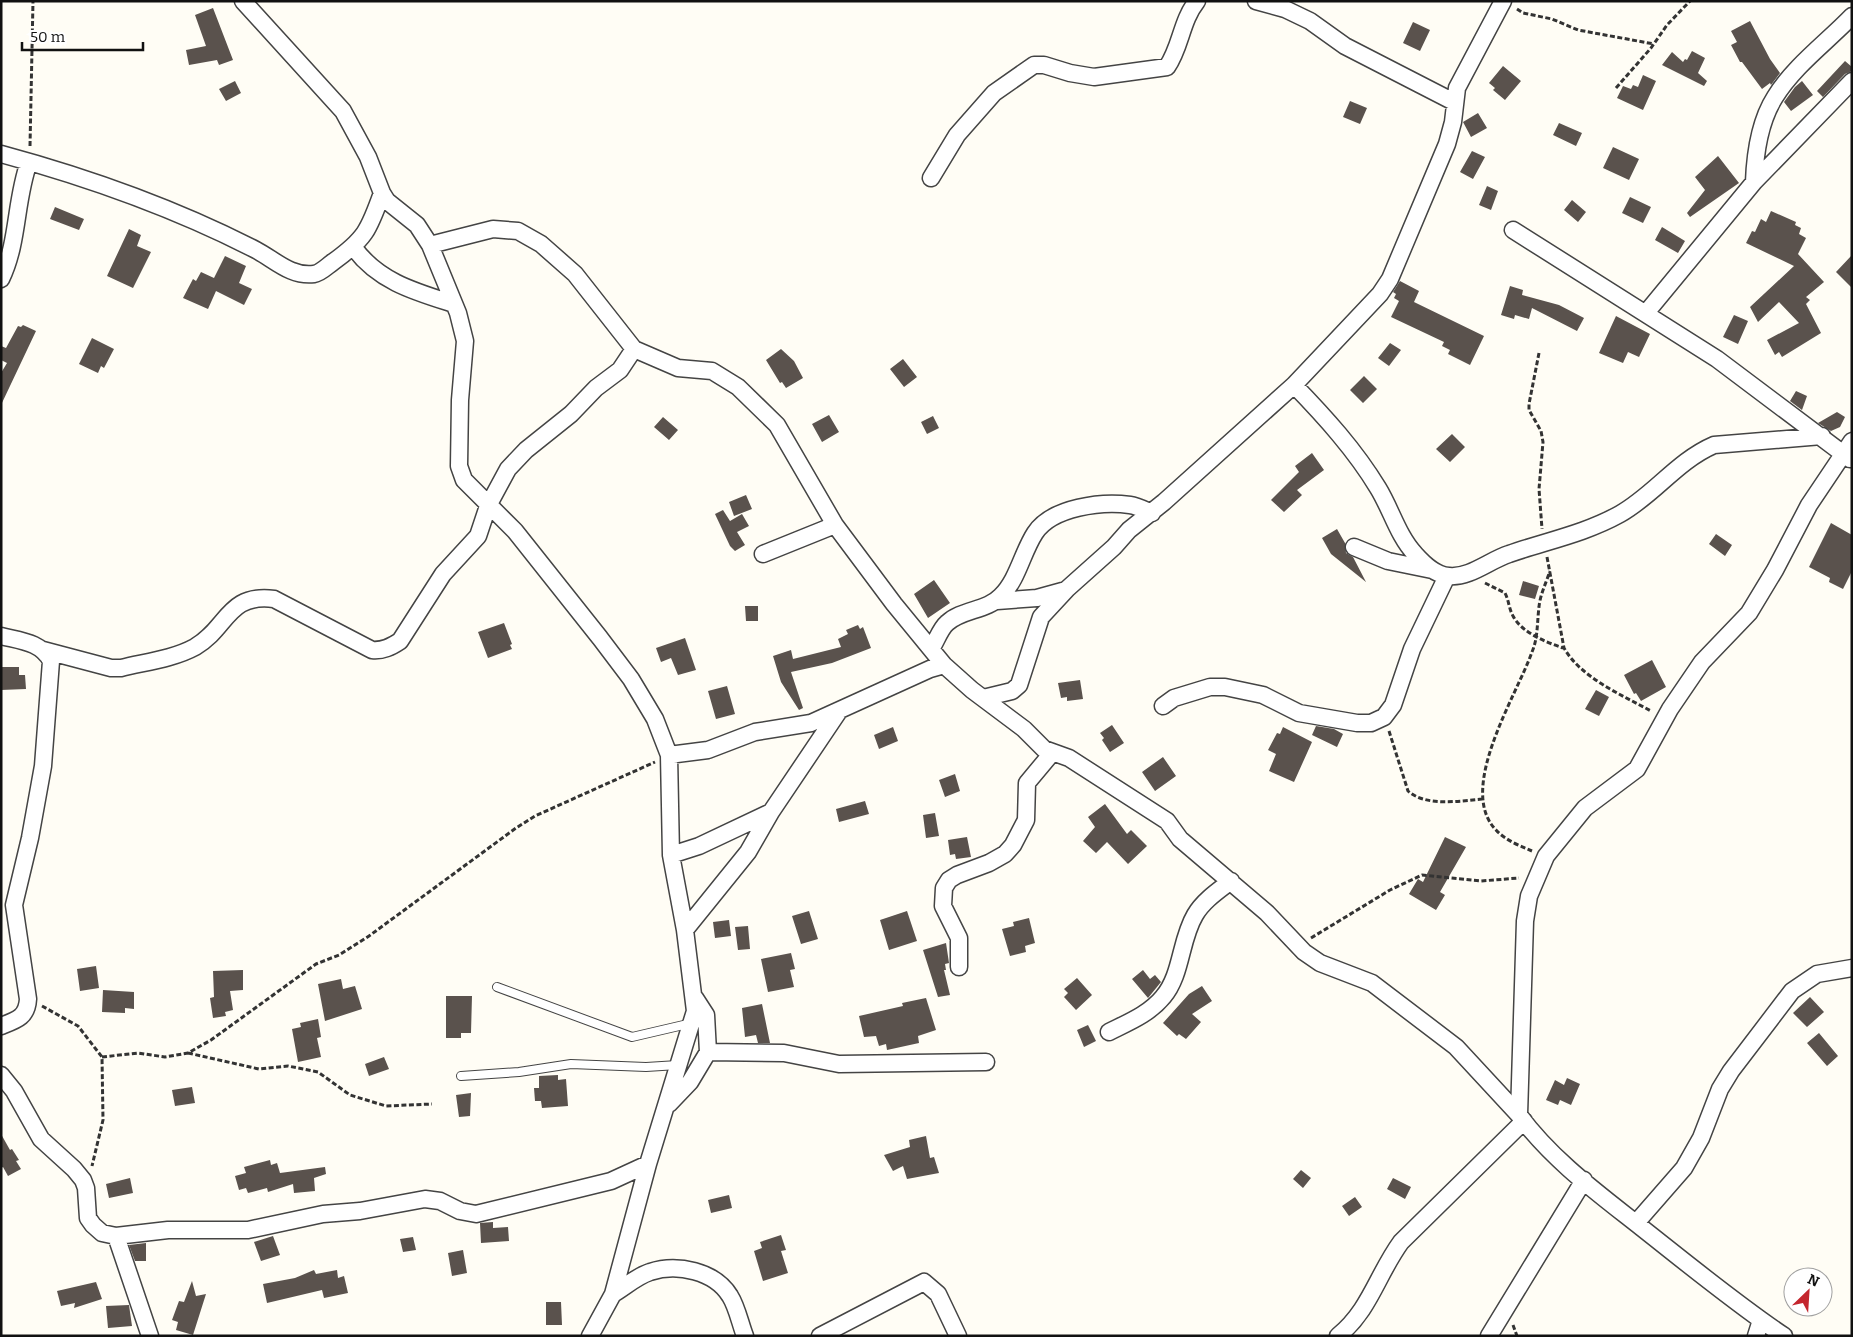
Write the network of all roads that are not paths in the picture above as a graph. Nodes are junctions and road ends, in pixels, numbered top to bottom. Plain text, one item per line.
1 (243, 1) edge
2 (1197, 1) edge
3 (1256, 1) edge
4 (1507, 3) edge
5 (1852, 16) edge
6 (1852, 81) edge
7 (1454, 102) junction
8 (1, 154) edge
9 (29, 162) junction
10 (931, 178) dead end
11 (1754, 182) junction
12 (382, 193) junction
13 (1513, 230) dead end
14 (430, 245) junction
15 (354, 248) junction
16 (1, 279) edge
17 (454, 304) junction
18 (1646, 313) junction
19 (634, 350) junction
20 (1294, 385) junction
21 (1822, 436) junction
22 (1849, 451) edge
23 (488, 506) junction
24 (1152, 513) junction
25 (835, 525) junction
26 (1354, 548) dead end
27 (763, 554) dead end
28 (1432, 570) junction
29 (1454, 576) junction
30 (1067, 589) junction
31 (996, 601) junction
32 (1, 636) edge
33 (932, 649) junction
34 (43, 650) junction
35 (944, 665) junction
36 (983, 698) junction
37 (1163, 706) dead end
38 (839, 711) junction
39 (1052, 753) junction
40 (669, 755) junction
41 (771, 812) junction
42 (671, 855) junction
43 (1231, 881) junction
44 (8, 917) edge
45 (685, 930) junction
46 (959, 967) dead end
47 (1852, 968) edge
48 (497, 987) dead end
49 (695, 998) junction
50 (693, 1022) junction
51 (1, 1026) edge
52 (1109, 1032) dead end
53 (708, 1052) junction
54 (986, 1062) dead end
55 (678, 1065) junction
56 (1, 1074) edge
57 (461, 1076) dead end
58 (665, 1107) junction
59 (1521, 1118) junction
60 (648, 1164) junction
61 (1584, 1180) junction
62 (1636, 1223) junction
63 (116, 1236) junction
64 (613, 1294) junction
65 (1758, 1328) edge
66 (150, 1336) edge
67 (590, 1336) edge
68 (745, 1336) edge
69 (820, 1336) edge
70 (958, 1336) edge
71 (1338, 1336) edge
72 (1489, 1336) edge
73 (1784, 1336) edge

1 - 12 street
2 - 10 street
3 - 7 street
4 - 7 street
5 - 11 street
6 - 11 street
7 - 20 street
8 - 9 street
9 - 15 street
9 - 16 street
11 - 18 street
12 - 14 street
12 - 15 street
13 - 18 street
14 - 17 street
14 - 19 street
15 - 17 street
17 - 23 street
18 - 21 street
19 - 23 street
19 - 25 street
20 - 24 street
20 - 28 street
21 - 22 street
21 - 29 street
22 - 59 street
23 - 34 street
23 - 40 street
24 - 30 street
24 - 31 street
25 - 27 street
25 - 33 street
26 - 28 street
28 - 29 street
29 - 37 street
30 - 31 street
30 - 36 street
31 - 33 street
32 - 34 street
33 - 35 street
34 - 44 street
35 - 36 street
35 - 38 street
36 - 39 street
38 - 40 street
38 - 41 street
39 - 43 street
39 - 46 street
40 - 42 street
41 - 42 street
41 - 45 street
42 - 45 street
43 - 52 street
43 - 59 street
44 - 51 street
45 - 49 street
47 - 62 street
48 - 50 lane
49 - 50 street
49 - 53 street
50 - 55 street
53 - 54 street
53 - 58 street
55 - 57 lane
55 - 58 street
56 - 63 street
58 - 60 street
59 - 61 street
59 - 71 street
60 - 63 street
60 - 64 street
61 - 62 street
61 - 72 street
62 - 65 street
63 - 66 street
64 - 67 street
64 - 68 street
65 - 73 street
69 - 70 street

